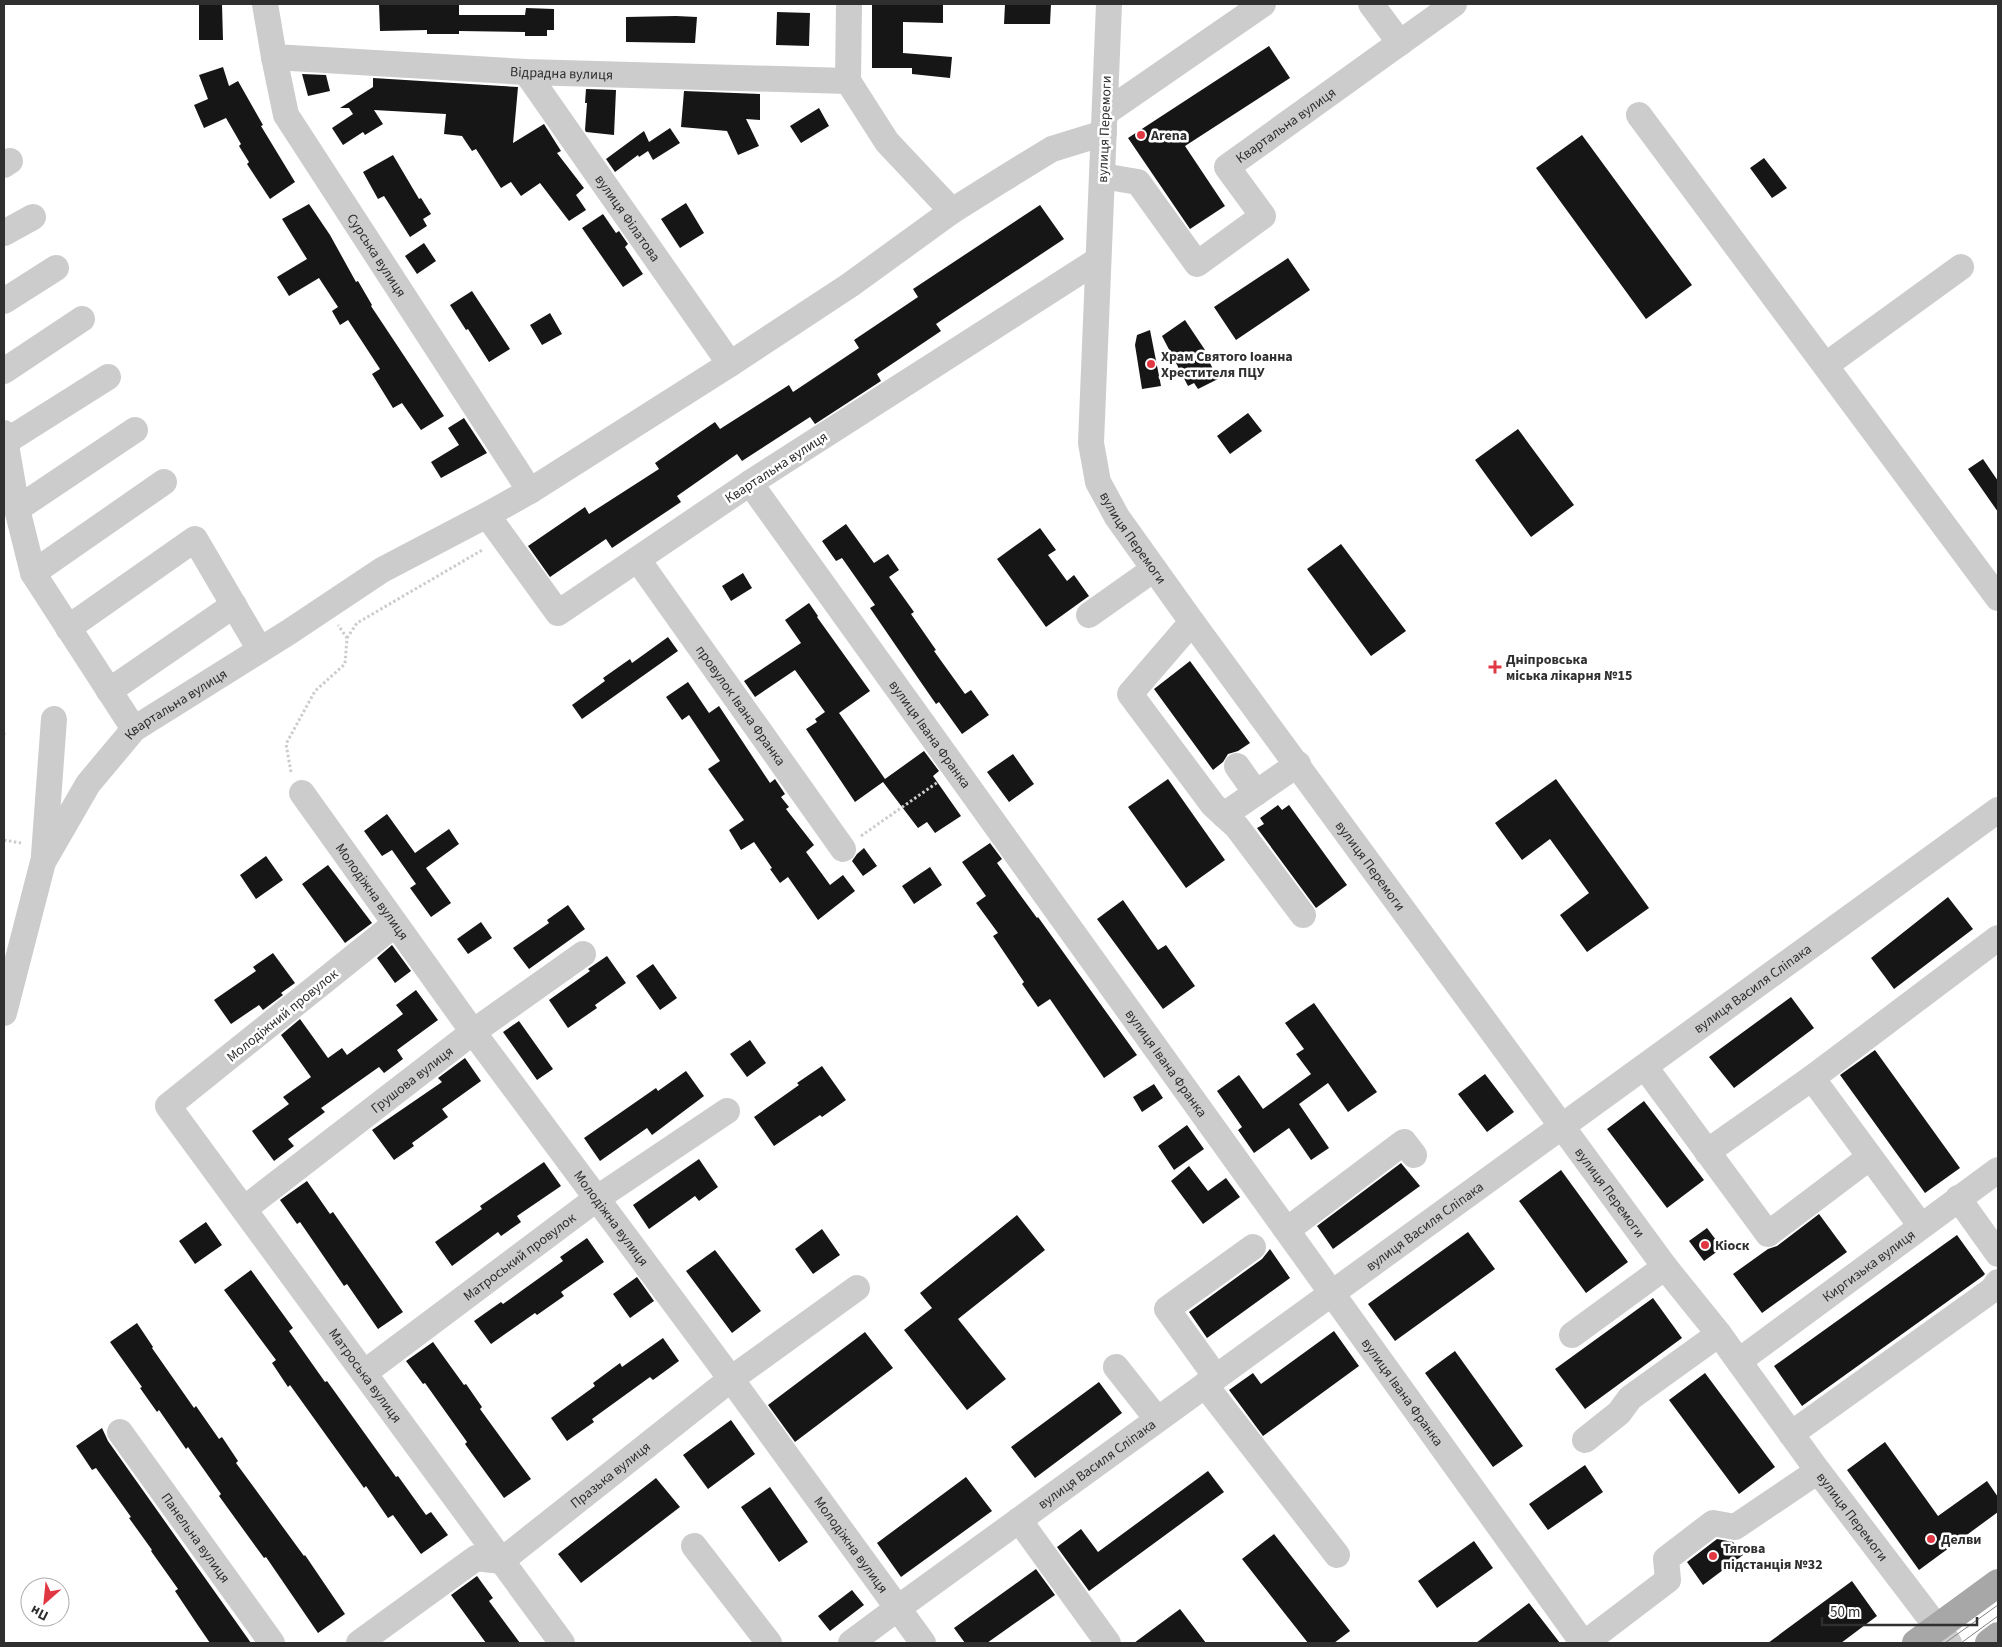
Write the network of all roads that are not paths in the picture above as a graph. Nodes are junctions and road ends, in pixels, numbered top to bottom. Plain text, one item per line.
1 (265, 4) edge
2 (849, 4) edge
3 (1109, 4) edge
4 (1263, 4) edge
5 (1371, 4) edge
6 (1454, 4) edge
7 (1400, 43) junction
8 (274, 57) junction
9 (526, 72) junction
10 (848, 81) junction
11 (1639, 114) dead end
12 (1105, 123) junction
13 (1102, 176) junction
14 (952, 212) junction
15 (32, 217) dead end
16 (4, 234) edge
17 (1098, 260) junction
18 (1961, 267) dead end
19 (56, 268) dead end
20 (4, 301) edge
21 (82, 319) dead end
22 (730, 364) junction
23 (1826, 365) junction
24 (4, 370) edge
25 (108, 377) dead end
26 (135, 430) dead end
27 (5, 438) edge
28 (164, 482) dead end
29 (750, 483) junction
30 (530, 491) junction
31 (18, 509) junction
32 (487, 515) junction
33 (638, 560) junction
34 (1154, 569) junction
35 (33, 573) junction
36 (1998, 598) edge
37 (234, 605) junction
38 (1089, 615) dead end
39 (1192, 622) junction
40 (68, 628) junction
41 (260, 650) junction
42 (109, 691) junction
43 (54, 719) dead end
44 (134, 729) junction
45 (1298, 764) junction
46 (1237, 766) dead end
47 (302, 793) road end
48 (1256, 793) junction
49 (1998, 810) edge
50 (1224, 815) junction
51 (842, 849) road end
52 (43, 862) junction
53 (1303, 915) dead end
54 (395, 924) junction
55 (1998, 938) edge
56 (583, 954) dead end
57 (4, 1013) edge
58 (473, 1032) junction
59 (1645, 1067) junction
60 (1812, 1078) junction
61 (168, 1106) joint
62 (726, 1111) dead end
63 (1562, 1127) junction
64 (1707, 1152) junction
65 (1414, 1155) dead end
66 (1870, 1157) junction
67 (1998, 1170) edge
68 (1958, 1198) junction
69 (596, 1199) junction
70 (244, 1209) junction
71 (1921, 1226) junction
72 (1287, 1230) junction
73 (1253, 1247) dead end
74 (1998, 1254) edge
75 (1665, 1267) junction
76 (1998, 1282) edge
77 (857, 1288) dead end
78 (1332, 1292) junction
79 (1719, 1334) junction
80 (1572, 1335) dead end
81 (1738, 1361) junction
82 (1116, 1367) dead end
83 (364, 1373) junction
84 (730, 1379) junction
85 (1210, 1381) junction
86 (1157, 1419) junction
87 (120, 1432) dead end
88 (1791, 1434) junction
89 (1585, 1440) dead end
90 (1818, 1471) junction
91 (1019, 1520) junction
92 (694, 1546) dead end
93 (1337, 1555) dead end
94 (501, 1561) junction
95 (1998, 1583) edge
96 (898, 1608) junction
97 (1998, 1636) edge
98 (1934, 1638) edge
99 (272, 1643) edge
100 (359, 1643) edge
101 (562, 1643) edge
102 (770, 1643) edge
103 (851, 1643) edge
104 (923, 1643) edge
105 (1108, 1643) edge
106 (1584, 1643) edge
107 (1989, 1643) edge

1 - 8 street, Сурська вулиця
2 - 10 street
3 - 12 street, вулиця Перемоги
4 - 12 street, Квартальна вулиця
5 - 7 street
6 - 7 street, Квартальна вулиця
7 - 13 street, Квартальна вулиця
8 - 9 street, Відрадна вулиця
8 - 30 street, Сурська вулиця
9 - 10 street, Відрадна вулиця
9 - 22 street, вулиця Філатова
10 - 14 street
11 - 23 street
12 - 13 street, вулиця Перемоги
12 - 14 street, Квартальна вулиця
13 - 17 street, вулиця Перемоги
14 - 22 street, Квартальна вулиця
15 - 16 street
17 - 29 street, Квартальна вулиця
17 - 34 street, вулиця Перемоги
18 - 23 street
19 - 20 street
21 - 24 street
22 - 30 street, Квартальна вулиця
23 - 36 street
25 - 27 street
26 - 31 street
27 - 31 street
28 - 35 street
29 - 33 street, Квартальна вулиця
29 - 72 street, вулиця Івана Франка
30 - 32 street, Квартальна вулиця
31 - 35 street
32 - 33 street, Квартальна вулиця
32 - 41 street, Квартальна вулиця
33 - 51 street, провулок Івана Франка
34 - 38 street
34 - 39 street, вулиця Перемоги
35 - 40 street
37 - 40 street
37 - 41 street
37 - 42 street
39 - 45 street, вулиця Перемоги
39 - 50 street
40 - 42 street
41 - 44 street, Квартальна вулиця
42 - 44 street
43 - 52 street
44 - 52 street, Квартальна вулиця
45 - 48 street
45 - 63 street, вулиця Перемоги
46 - 48 street
47 - 54 street, Молодіжна вулиця
48 - 50 street
49 - 59 street, вулиця Василя Сліпака
50 - 53 street
52 - 57 street, Квартальна вулиця
54 - 58 street, Молодіжна вулиця
54 - 61 street, Молодіжний провулок
55 - 60 street
56 - 58 street, Грушова вулиця
58 - 69 street, Молодіжна вулиця
58 - 70 street, Грушова вулиця
59 - 63 street, вулиця Василя Сліпака
59 - 64 street
60 - 64 street
60 - 66 street
61 - 70 street, Матроська вулиця
62 - 69 street, Матроський провулок
63 - 75 street, вулиця Перемоги
63 - 78 street, вулиця Василя Сліпака
64 - 66 street
65 - 72 street
66 - 71 street
67 - 68 street, Киргизька вулиця
68 - 71 street, Киргизька вулиця
68 - 74 street
69 - 83 street, Матроський провулок
69 - 84 street, Молодіжна вулиця
70 - 83 street, Матроська вулиця
71 - 81 street, Киргизька вулиця
72 - 78 street, вулиця Івана Франка
73 - 85 street
75 - 79 street, вулиця Перемоги
75 - 80 street
76 - 88 street
77 - 84 street, Празька вулиця
78 - 85 street, вулиця Василя Сліпака
78 - 106 street, вулиця Івана Франка
79 - 81 street, вулиця Перемоги
79 - 89 street
81 - 88 street, вулиця Перемоги
82 - 86 street
83 - 94 street, Матроська вулиця
84 - 94 street, Празька вулиця
84 - 96 street, Молодіжна вулиця
85 - 86 street, вулиця Василя Сліпака
85 - 93 street
86 - 91 street, вулиця Василя Сліпака
87 - 99 street, Панельна вулиця
88 - 90 street, вулиця Перемоги
90 - 98 street, вулиця Перемоги
90 - 106 street
91 - 96 street, вулиця Василя Сліпака
91 - 105 street
92 - 102 street
94 - 100 street
94 - 101 street, Матроська вулиця
95 - 98 main road
96 - 103 street, вулиця Василя Сліпака
96 - 104 street, Молодіжна вулиця
97 - 107 main road

